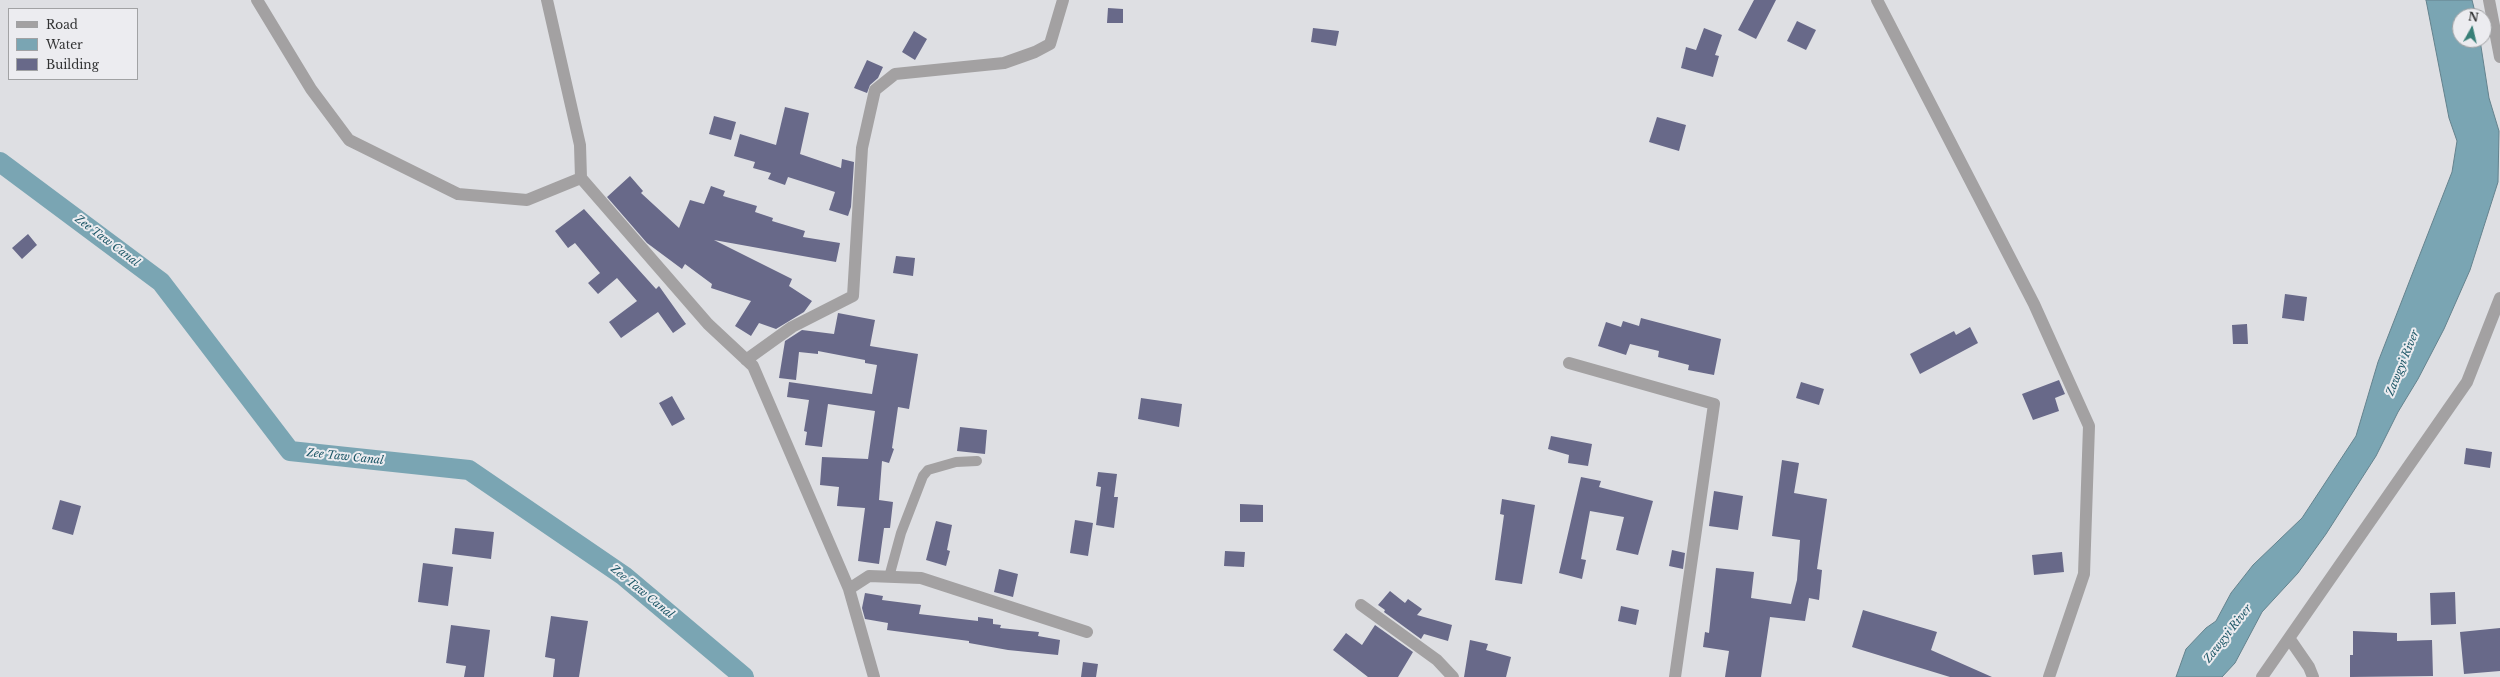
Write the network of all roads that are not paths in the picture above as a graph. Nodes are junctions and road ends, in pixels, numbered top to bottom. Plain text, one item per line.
1 (257, 0) edge
2 (547, 0) edge
3 (1063, 0) edge
4 (1877, 0) edge
5 (2489, 0) edge
6 (2500, 57) edge
7 (581, 178) junction
8 (2500, 298) edge
9 (746, 360) junction
10 (1569, 363) dead end
11 (977, 461) dead end
12 (889, 577) junction
13 (849, 589) junction
14 (1361, 606) dead end
15 (1087, 632) dead end
16 (2288, 638) junction
17 (874, 677) edge
18 (1453, 677) edge
19 (1675, 677) edge
20 (2049, 677) edge
21 (2262, 677) edge
22 (2313, 677) edge

1 - 7 street
2 - 7 street
3 - 9 street
4 - 20 street
5 - 6 street
7 - 9 street
8 - 16 street
9 - 13 street
10 - 19 street
11 - 12 lane
12 - 13 street
12 - 15 street
13 - 17 street
14 - 18 street
16 - 21 street
16 - 22 street

